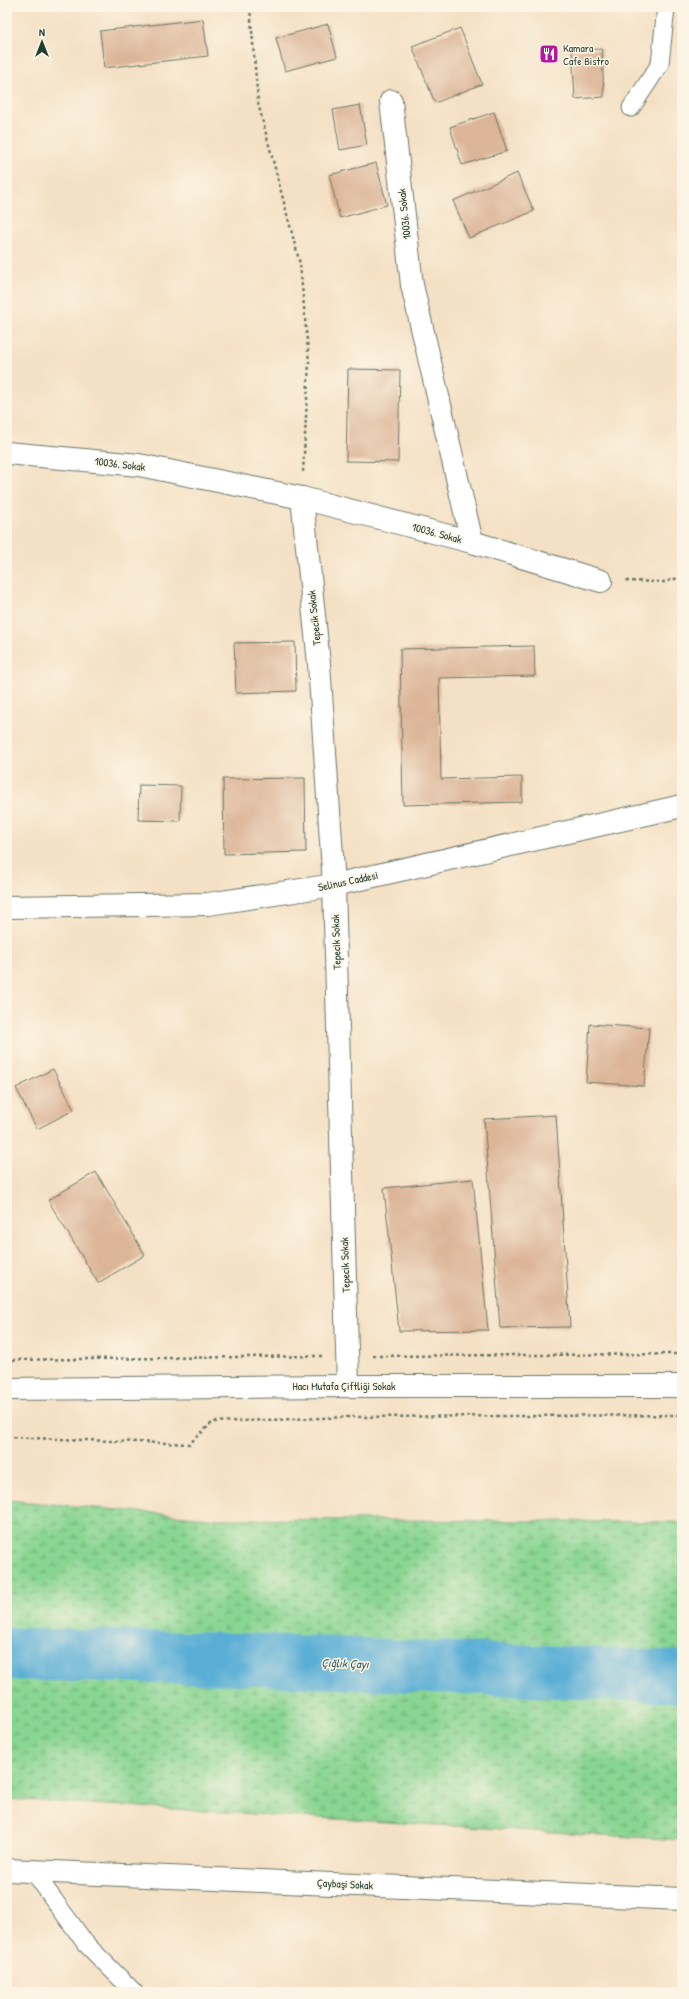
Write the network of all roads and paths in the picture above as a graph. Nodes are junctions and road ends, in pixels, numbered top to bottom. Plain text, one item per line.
1 (250, 7) edge
2 (666, 7) edge
3 (391, 101) dead end
4 (631, 108) dead end
5 (7, 453) edge
6 (302, 498) junction
7 (472, 542) junction
8 (682, 577) edge
9 (601, 581) joint
10 (682, 806) edge
11 (334, 885) junction
12 (7, 907) edge
13 (348, 1386) junction
14 (682, 1386) edge
15 (7, 1389) edge
16 (682, 1415) edge
17 (7, 1437) edge
18 (7, 1870) edge
19 (33, 1871) junction
20 (682, 1900) edge
21 (134, 1992) edge

1 - 6 path
2 - 4 lane
3 - 7 street, 10036. Sokak
5 - 6 street, 10036. Sokak
6 - 7 street, 10036. Sokak
6 - 11 street, Tepecik Sokak
7 - 9 street
8 - 9 path
10 - 11 street, Selinus Caddesi
11 - 12 street, Selinus Caddesi
11 - 13 street, Tepecik Sokak
13 - 14 street, Hacı Mutafa Çiftliği Sokak
13 - 15 street, Hacı Mutafa Çiftliği Sokak
16 - 17 path
18 - 19 street, Çaybaşi Sokak
19 - 20 street, Çaybaşi Sokak
19 - 21 lane

